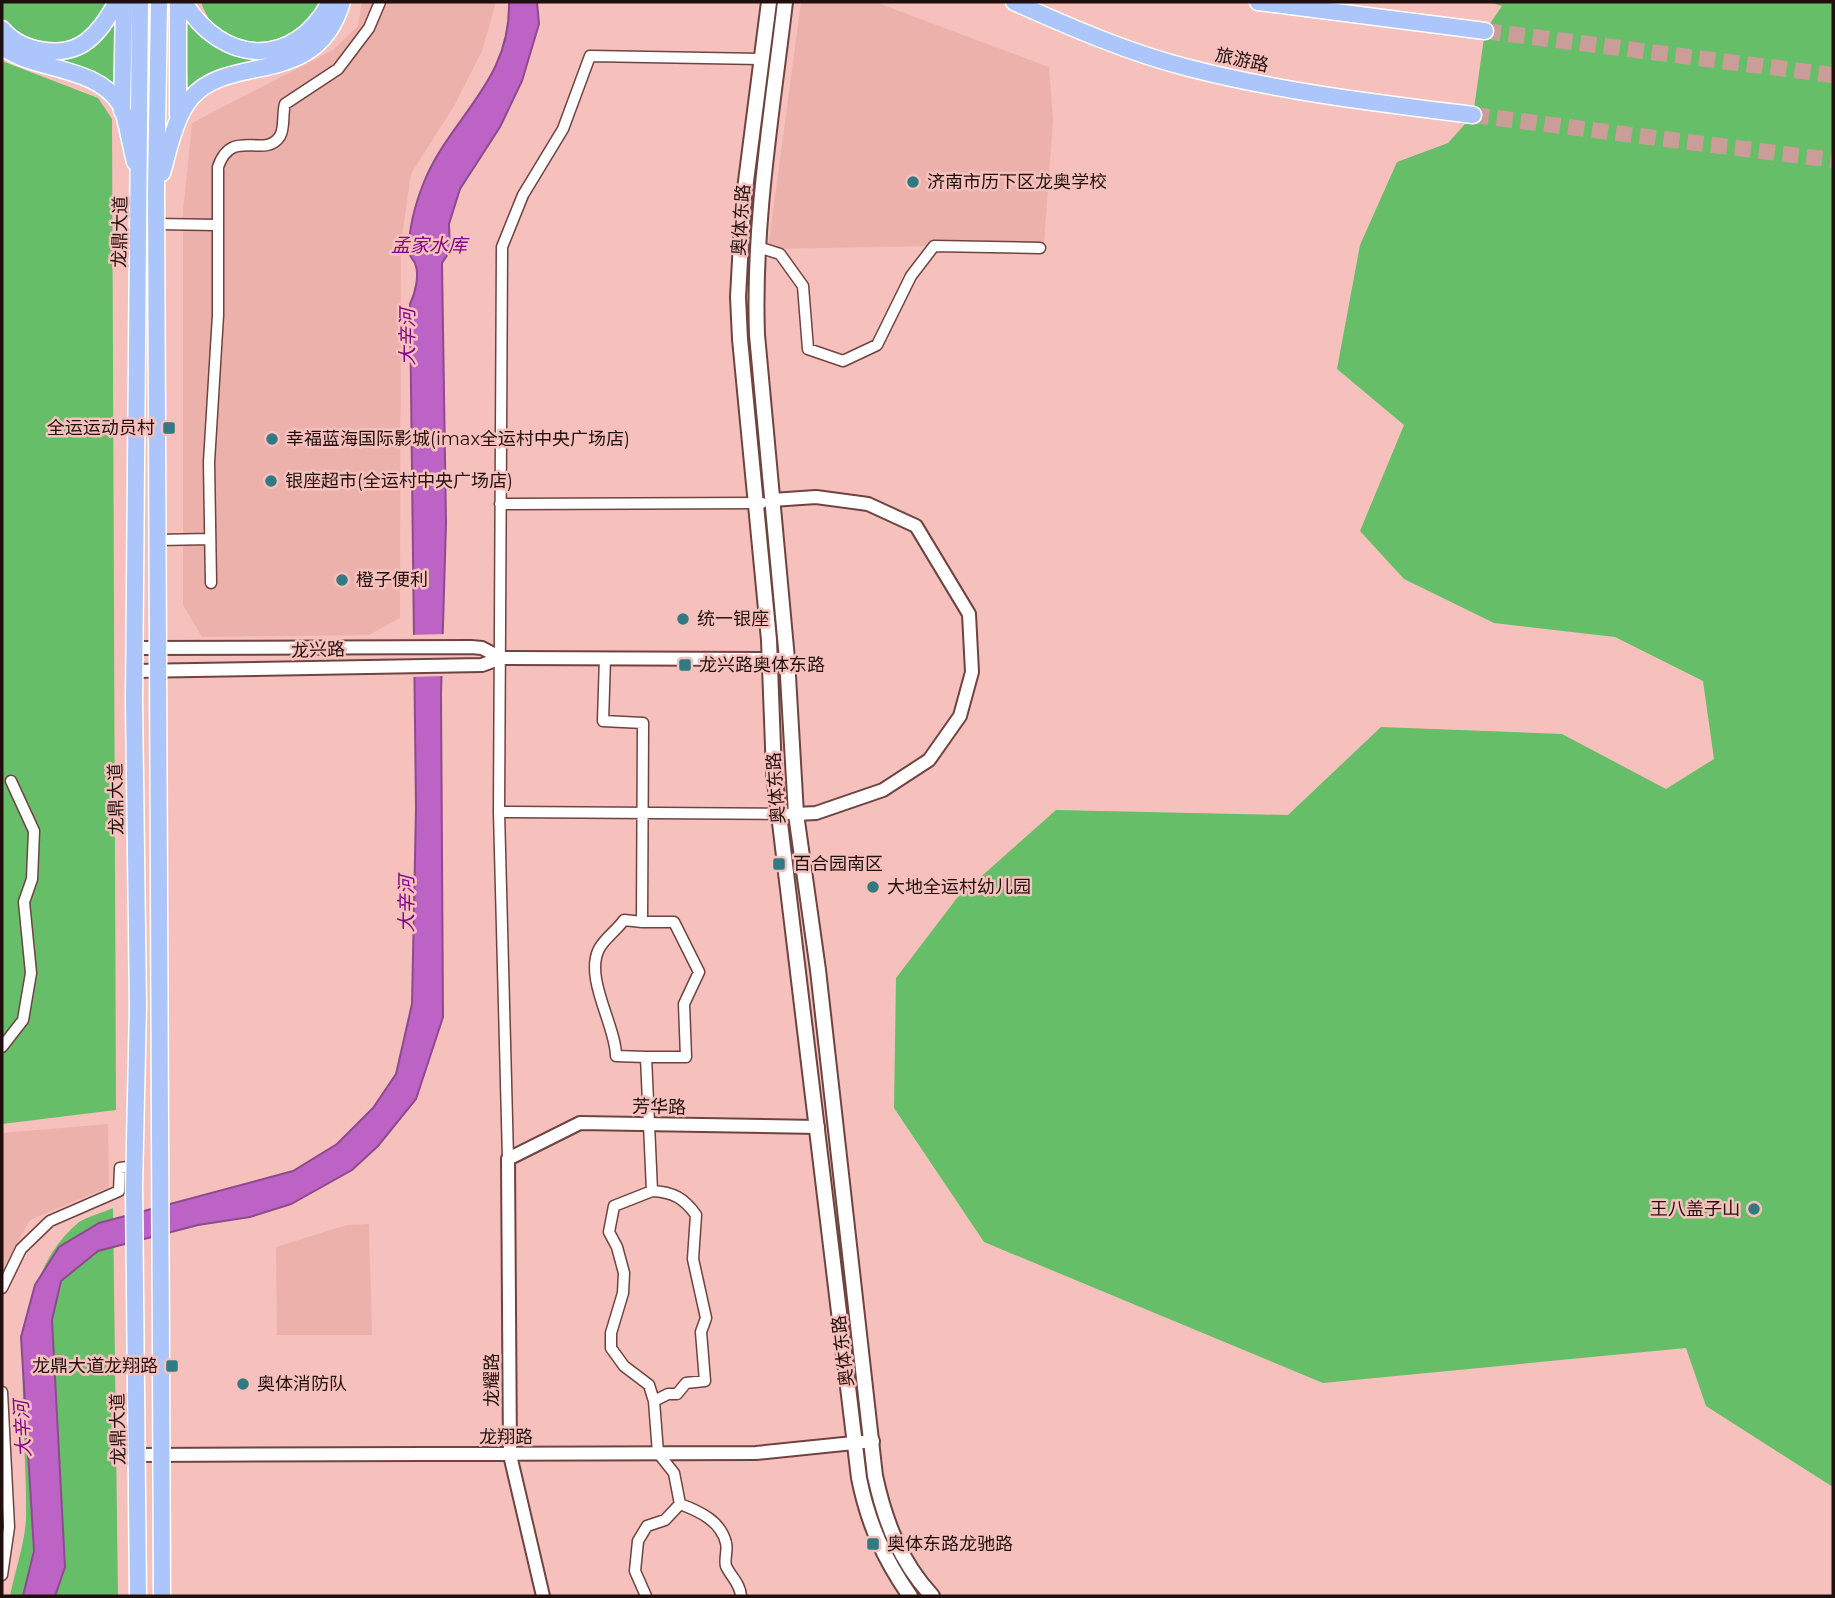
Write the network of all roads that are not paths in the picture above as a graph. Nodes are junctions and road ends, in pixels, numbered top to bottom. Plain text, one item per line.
1 (117, 2) edge
2 (124, 2) edge
3 (139, 2) edge
4 (159, 2) edge
5 (178, 2) edge
6 (184, 2) edge
7 (330, 2) edge
8 (342, 2) edge
9 (380, 2) edge
10 (769, 2) edge
11 (785, 2) edge
12 (1014, 2) edge
13 (1258, 2) edge
14 (2, 29) edge
15 (1485, 31) tunnel mouth
16 (2, 47) edge
17 (761, 59) junction
18 (122, 111) junction
19 (1473, 116) tunnel mouth
20 (176, 125) junction
21 (148, 191) junction
22 (157, 224) junction
23 (217, 225) junction
24 (758, 247) junction
25 (1040, 248) dead end
26 (772, 500) junction
27 (500, 504) junction
28 (755, 505) junction
29 (211, 539) junction
30 (158, 540) junction
31 (211, 583) dead end
32 (135, 648) junction
33 (159, 648) junction
34 (501, 658) junction
35 (605, 658) junction
36 (768, 658) junction
37 (788, 659) junction
38 (134, 671) junction
39 (160, 673) junction
40 (11, 781) dead end
41 (499, 812) junction
42 (796, 814) junction
43 (780, 816) junction
44 (642, 922) junction
45 (2, 1047) edge
46 (646, 1057) junction
47 (648, 1124) junction
48 (818, 1127) junction
49 (508, 1159) junction
50 (135, 1166) junction
51 (652, 1191) junction
52 (2, 1288) edge
53 (2, 1392) edge
54 (654, 1401) junction
55 (873, 1441) junction
56 (854, 1444) junction
57 (657, 1453) junction
58 (164, 1454) junction
59 (138, 1455) junction
60 (510, 1455) junction
61 (680, 1504) junction
62 (2, 1575) edge
63 (138, 1596) edge
64 (162, 1596) edge
65 (543, 1596) edge
66 (646, 1596) edge
67 (741, 1596) edge
68 (910, 1596) edge
69 (932, 1596) edge

1 - 14 main road
2 - 18 main road
3 - 21 main road, 龙鼎大道
4 - 21 main road, 龙鼎大道
5 - 20 main road
6 - 7 main road
8 - 20 main road
9 - 23 street
10 - 17 main road
11 - 24 main road, 奥体东路
12 - 19 main road, 旅游路
13 - 15 main road
16 - 18 main road
17 - 27 street
17 - 28 main road
18 - 21 main road
20 - 21 main road
21 - 22 main road, 龙鼎大道
21 - 32 main road, 龙鼎大道
22 - 23 street
22 - 30 main road, 龙鼎大道
23 - 29 street
24 - 25 street
24 - 26 main road, 奥体东路
26 - 28 street
26 - 37 main road, 奥体东路
26 - 42 street
27 - 28 street
27 - 34 street
28 - 36 main road
29 - 30 street
29 - 31 street
30 - 33 main road, 龙鼎大道
32 - 33 street, 龙兴路
32 - 38 main road, 龙鼎大道
33 - 34 street, 龙兴路
33 - 39 main road, 龙鼎大道
34 - 35 street, 龙兴路
34 - 39 street, 龙兴路
34 - 41 street
35 - 36 street, 龙兴路
35 - 44 street
36 - 37 street, 龙兴路
36 - 43 main road
37 - 42 main road, 奥体东路
38 - 39 street, 龙兴路
38 - 50 main road, 龙鼎大道
39 - 58 main road, 龙鼎大道
40 - 45 street
41 - 43 street
41 - 49 street
42 - 43 street
42 - 55 main road, 奥体东路
43 - 48 main road
44 - 46 street
44 - 46 street
46 - 47 street
47 - 48 street, 芳华路
47 - 49 street, 芳华路
47 - 51 street
48 - 56 main road
49 - 60 street, 龙耀路
50 - 52 street
50 - 59 main road, 龙鼎大道
51 - 54 street
51 - 54 street
53 - 62 street
54 - 57 street
55 - 56 street, 龙翔路
55 - 69 main road, 奥体东路
56 - 57 street, 龙翔路
56 - 68 main road
57 - 60 street, 龙翔路
57 - 61 street
58 - 59 street, 龙翔路
58 - 60 street, 龙翔路
58 - 64 main road, 龙鼎大道
59 - 63 main road, 龙鼎大道
60 - 65 street, 龙耀路
61 - 66 street
61 - 67 street

